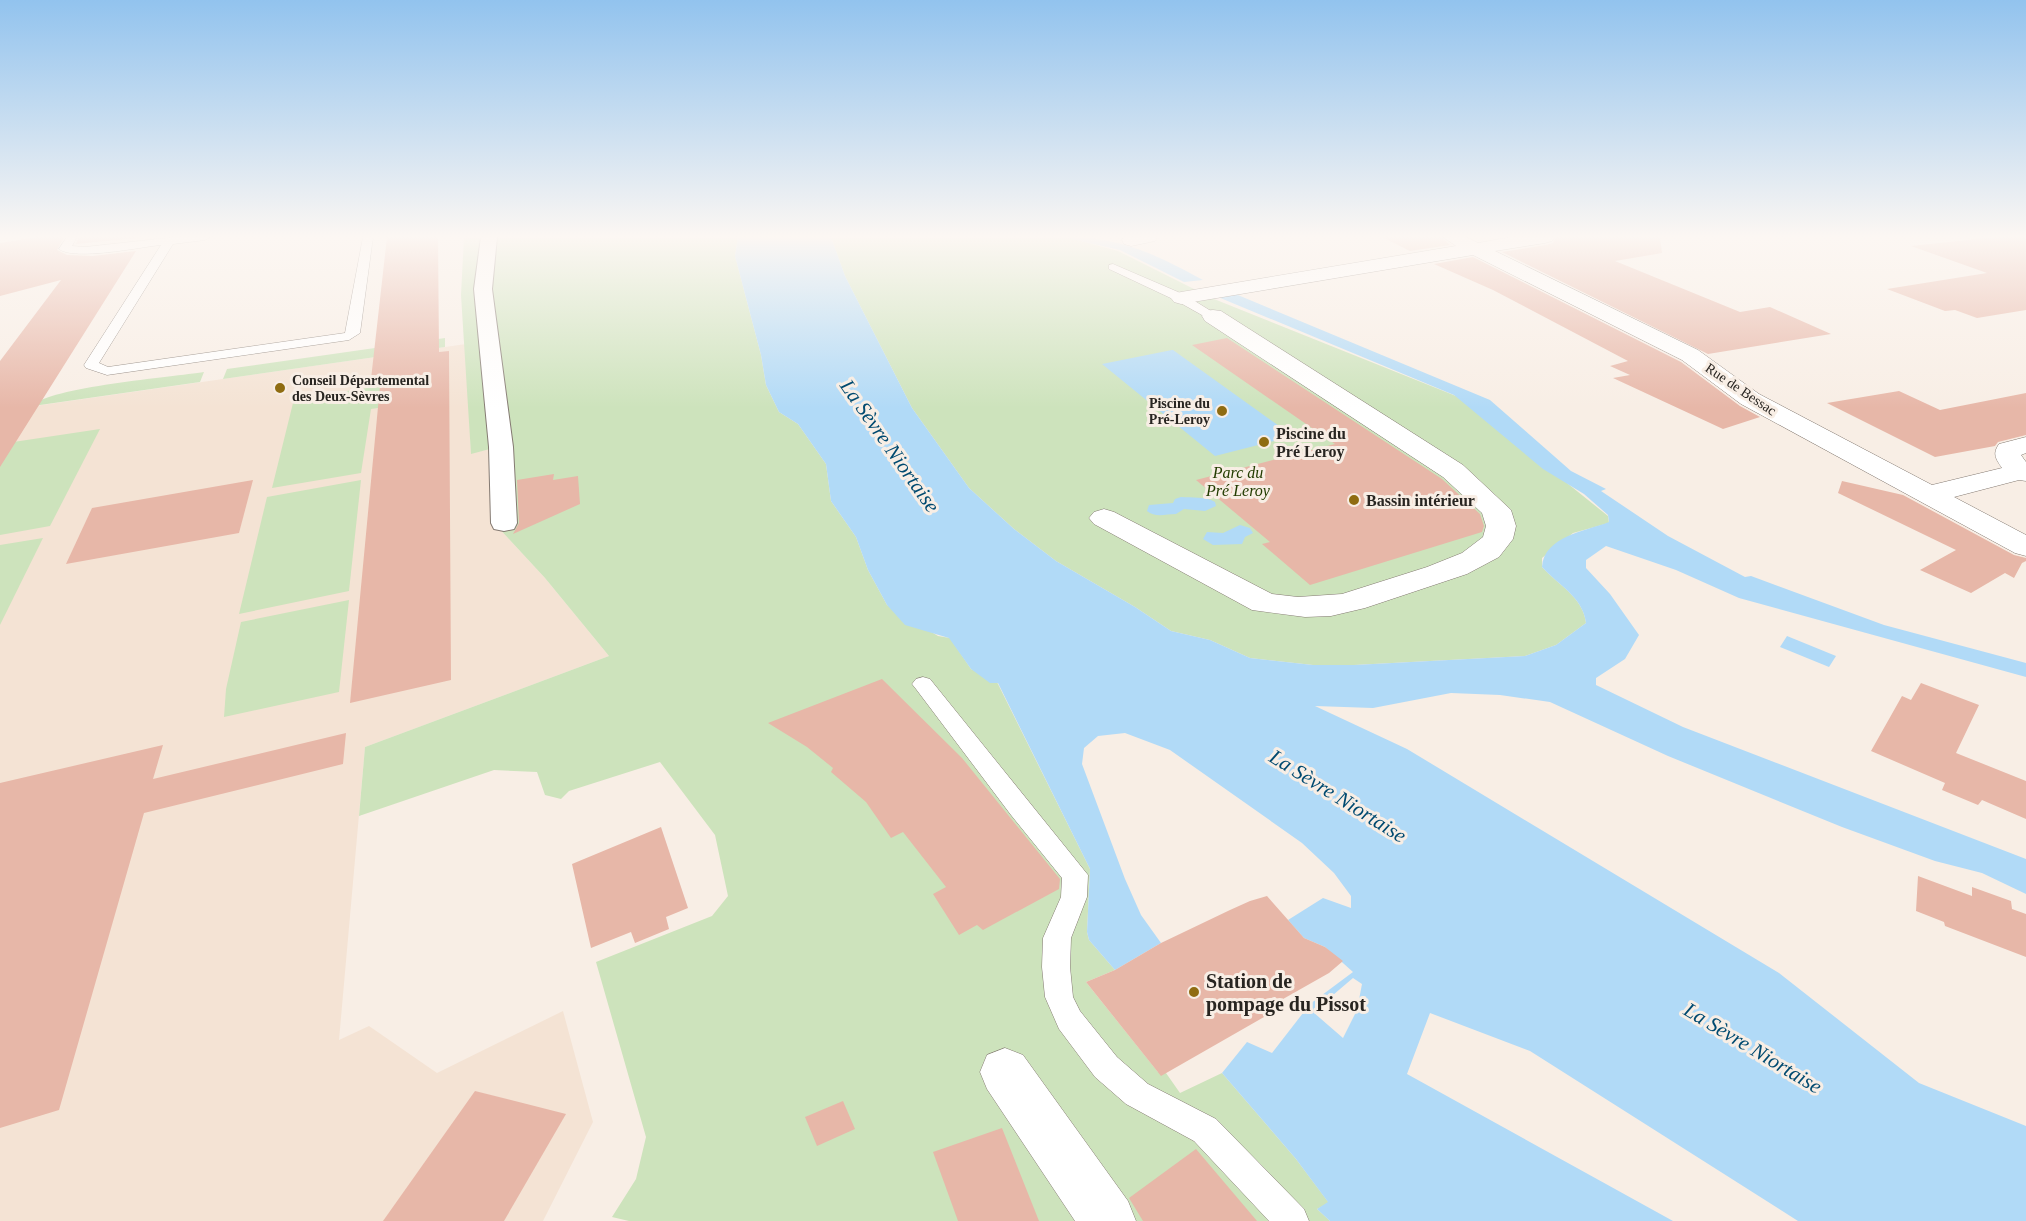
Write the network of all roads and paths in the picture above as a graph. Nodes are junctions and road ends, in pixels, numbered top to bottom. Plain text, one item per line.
1 (136, 294) edge
2 (359, 294) edge
3 (484, 294) edge
4 (1172, 294) edge
5 (1205, 294) edge
6 (1567, 294) edge
7 (1181, 298) junction
8 (1213, 316) joint
9 (2026, 445) edge
10 (2023, 472) edge
11 (1928, 495) junction
12 (1104, 518) dead end
13 (504, 523) dead end
14 (2026, 548) edge
15 (923, 684) dead end
16 (1005, 1072) dead end
17 (1108, 1221) edge
18 (1292, 1221) edge

1 - 2 lane
3 - 13 street
4 - 7 lane
5 - 7 street
6 - 11 street, Rue de Bessac
7 - 8 lane
8 - 12 street
9 - 10 street
10 - 11 street
11 - 14 street, Rue de Bessac
15 - 18 lane
16 - 17 street

